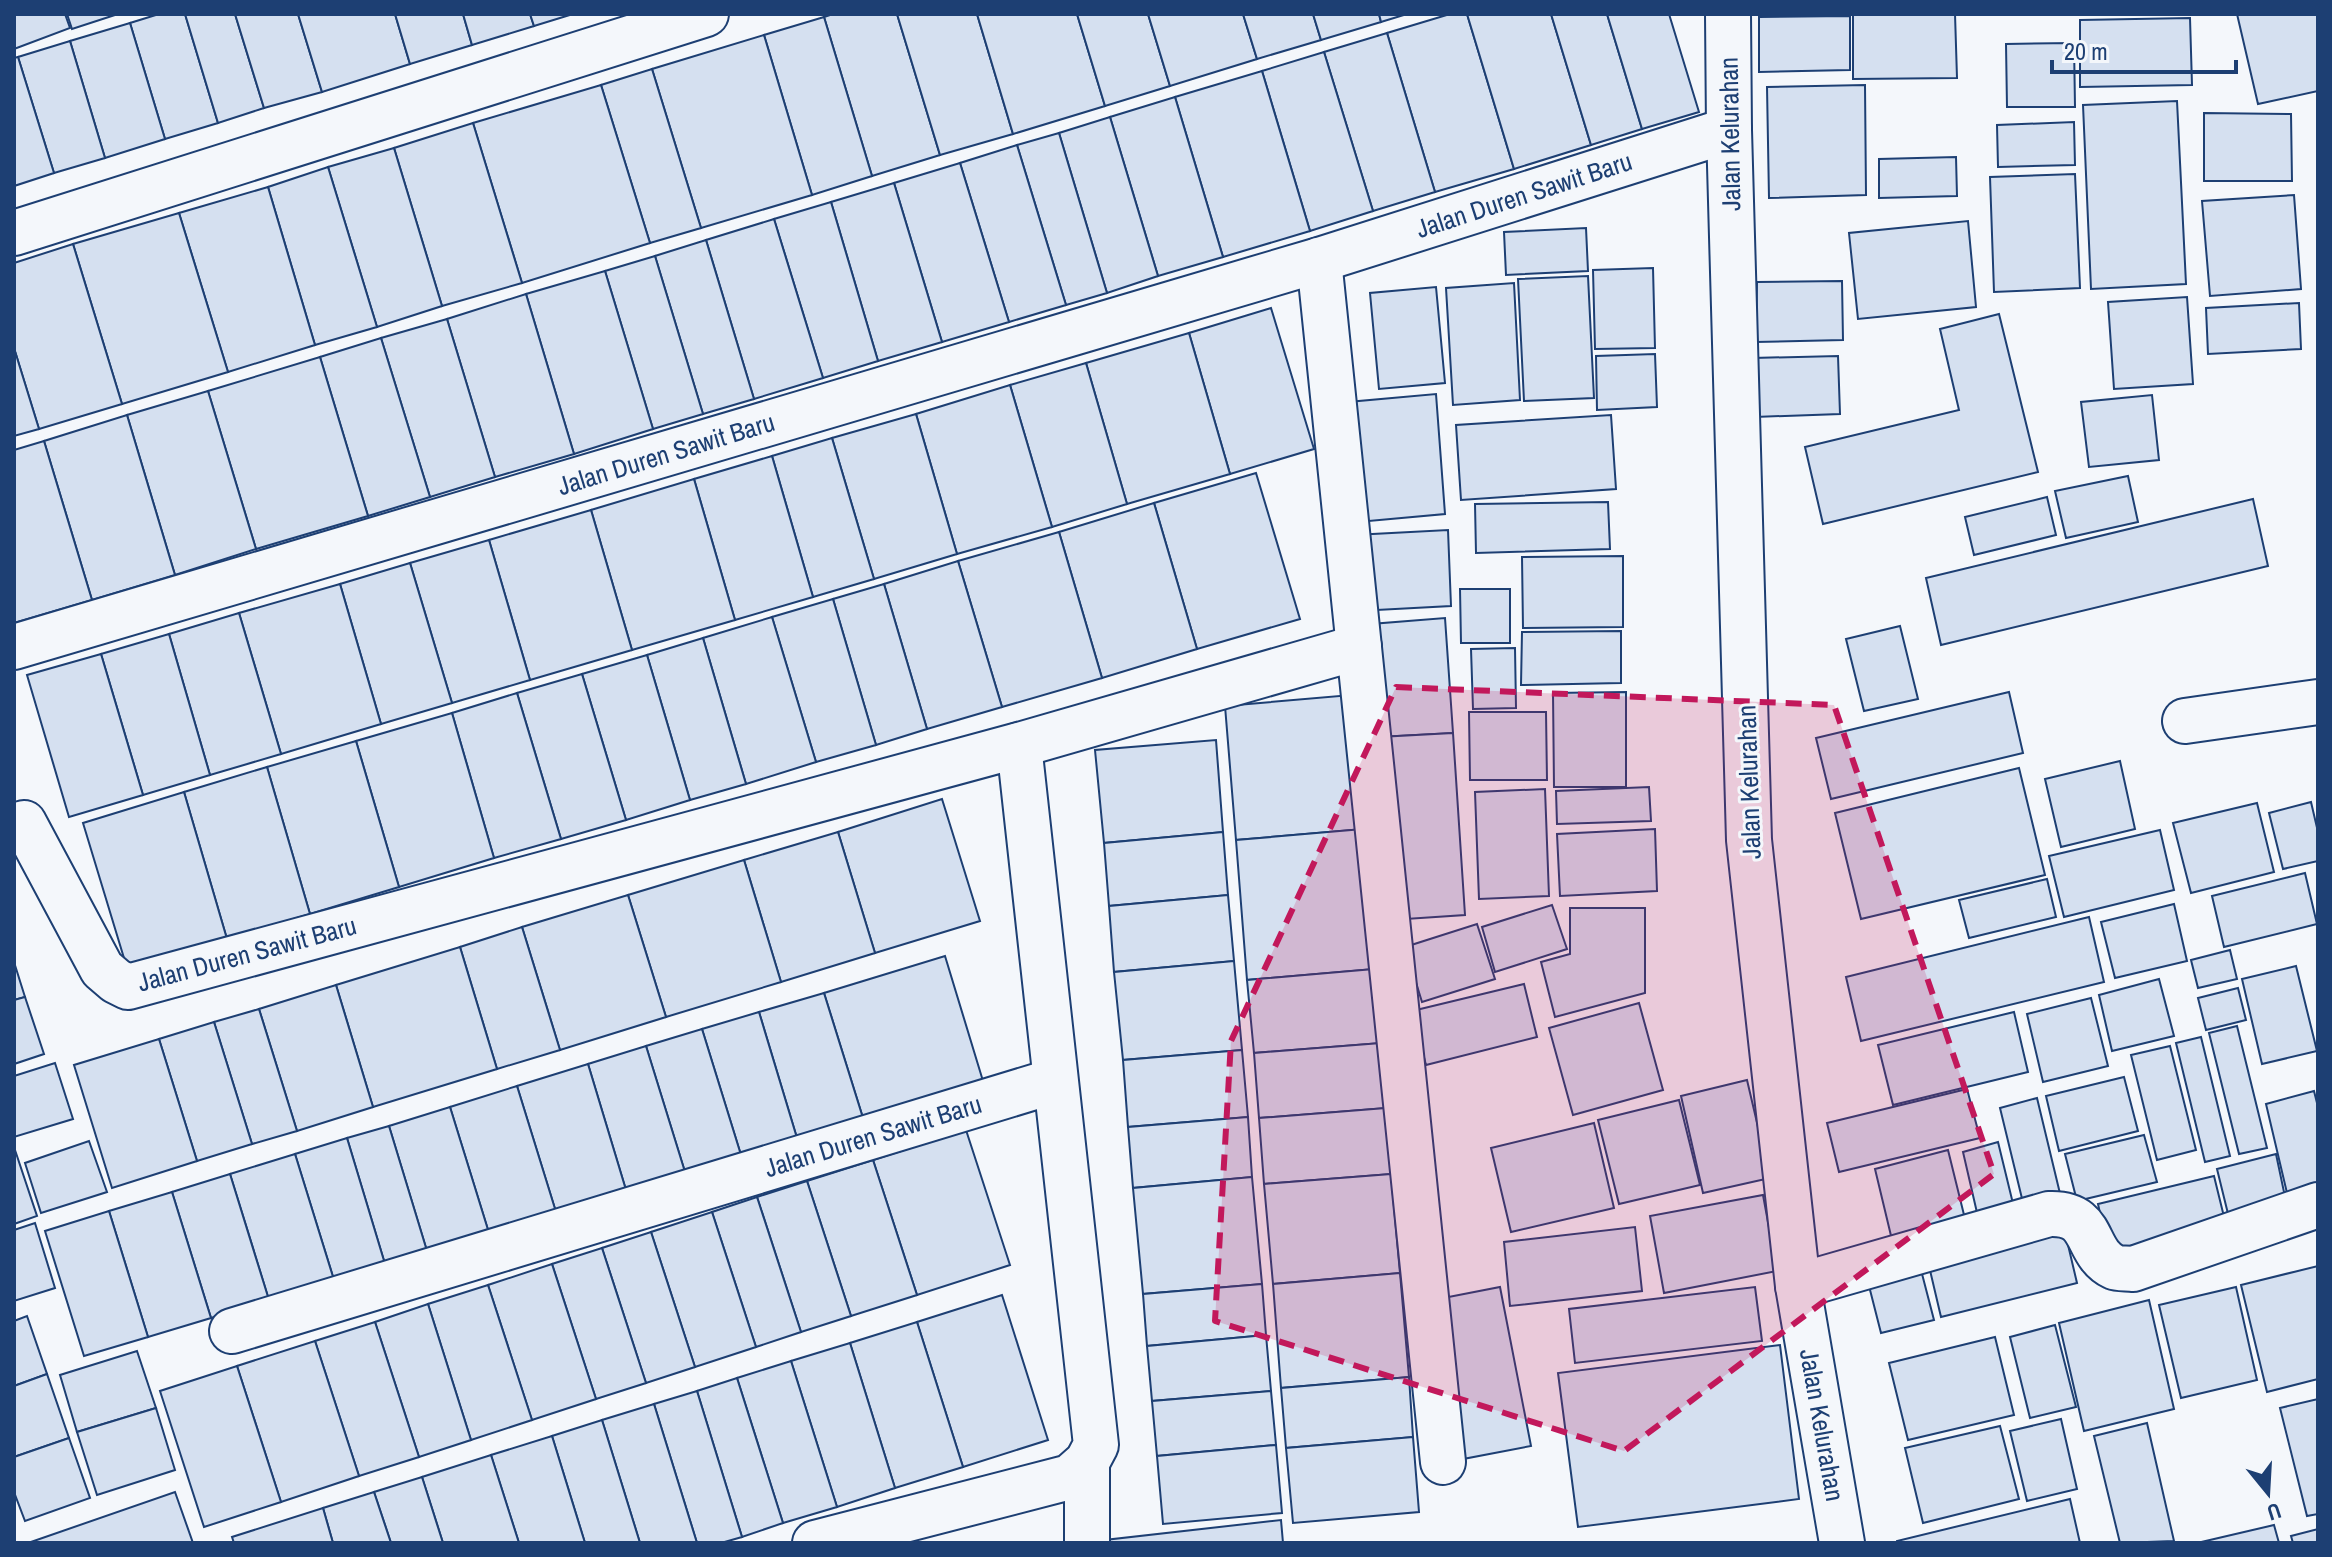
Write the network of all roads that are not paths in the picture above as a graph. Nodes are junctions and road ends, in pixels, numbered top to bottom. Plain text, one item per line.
1 (706, 14) edge
2 (1728, 14) edge
3 (1729, 130) junction
4 (14, 233) edge
5 (1319, 260) junction
6 (14, 647) edge
7 (1359, 647) junction
8 (2318, 702) edge
9 (2185, 721) dead end
10 (1019, 745) junction
11 (19, 825) edge
12 (1054, 1081) junction
13 (2318, 1205) edge
14 (1798, 1286) junction
15 (232, 1331) dead end
16 (1087, 1462) junction
17 (1443, 1462) dead end
18 (815, 1543) edge
19 (1087, 1543) edge
20 (1842, 1543) edge

1 - 4 street
2 - 3 street, Jalan Kelurahan
3 - 5 street, Jalan Duren Sawit Baru
3 - 14 street, Jalan Kelurahan
5 - 6 street, Jalan Duren Sawit Baru
5 - 7 street
7 - 10 street, Jalan Duren Sawit Baru
7 - 17 street
8 - 9 street
10 - 11 street, Jalan Duren Sawit Baru
10 - 12 street
12 - 15 street, Jalan Duren Sawit Baru
12 - 16 street
13 - 14 street
14 - 20 street, Jalan Kelurahan
16 - 18 street
16 - 19 street

